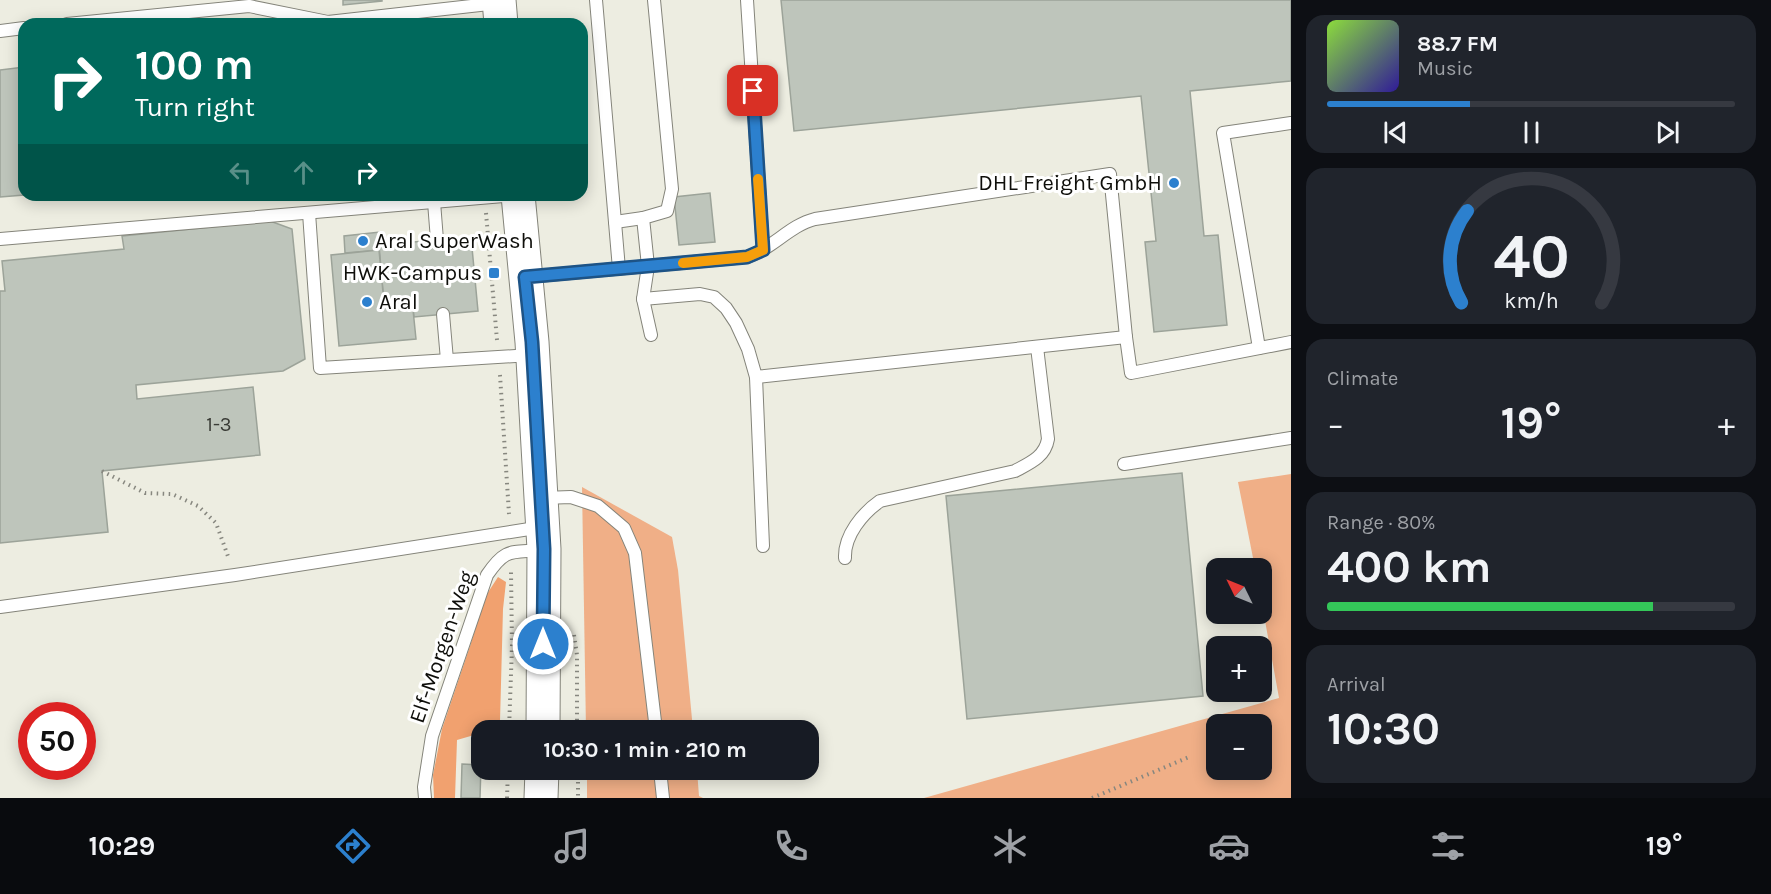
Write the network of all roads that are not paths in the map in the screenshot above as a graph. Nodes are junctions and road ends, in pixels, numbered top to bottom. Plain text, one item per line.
1 (596, 0) edge
2 (654, 0) edge
3 (747, 0) edge
4 (500, 9) edge
5 (128, 18) edge
6 (312, 18) edge
7 (371, 18) edge
8 (18, 28) edge
9 (0, 30) edge
10 (1291, 123) edge
11 (446, 201) edge
12 (519, 201) edge
13 (434, 202) junction
14 (309, 213) junction
15 (643, 218) junction
16 (615, 222) junction
17 (0, 239) edge
18 (437, 240) dead end
19 (763, 250) junction
20 (648, 266) junction
21 (619, 269) junction
22 (525, 277) junction
23 (643, 299) junction
24 (443, 314) dead end
25 (651, 335) dead end
26 (1126, 337) junction
27 (1291, 342) edge
28 (1037, 347) junction
29 (1259, 348) junction
30 (532, 355) junction
31 (447, 360) junction
32 (756, 377) junction
33 (1291, 438) edge
34 (1124, 464) dead end
35 (543, 525) junction
36 (763, 546) dead end
37 (845, 558) dead end
38 (0, 607) edge
39 (543, 720) edge
40 (655, 720) edge
41 (542, 780) edge
42 (661, 780) edge
43 (425, 798) edge
44 (541, 798) edge
45 (663, 798) edge

1 - 16 lane
2 - 15 lane
3 - 19 lane
4 - 7 lane
5 - 6 lane
8 - 9 lane
10 - 29 lane
11 - 13 lane
12 - 22 main road
13 - 14 lane
13 - 18 lane
14 - 17 lane
14 - 31 lane
15 - 16 lane
15 - 20 lane
16 - 21 lane
19 - 20 lane
19 - 26 lane
20 - 21 lane
20 - 23 lane
21 - 22 lane
22 - 30 main road
23 - 25 lane
23 - 32 lane
24 - 31 lane
26 - 28 lane
26 - 29 lane
27 - 29 lane
28 - 32 lane
28 - 37 lane
30 - 31 lane
30 - 35 main road
32 - 36 lane
33 - 34 lane
35 - 38 lane
35 - 39 main road
35 - 40 lane
35 - 43 lane, Elf-Morgen-Weg
41 - 44 main road
42 - 45 lane

